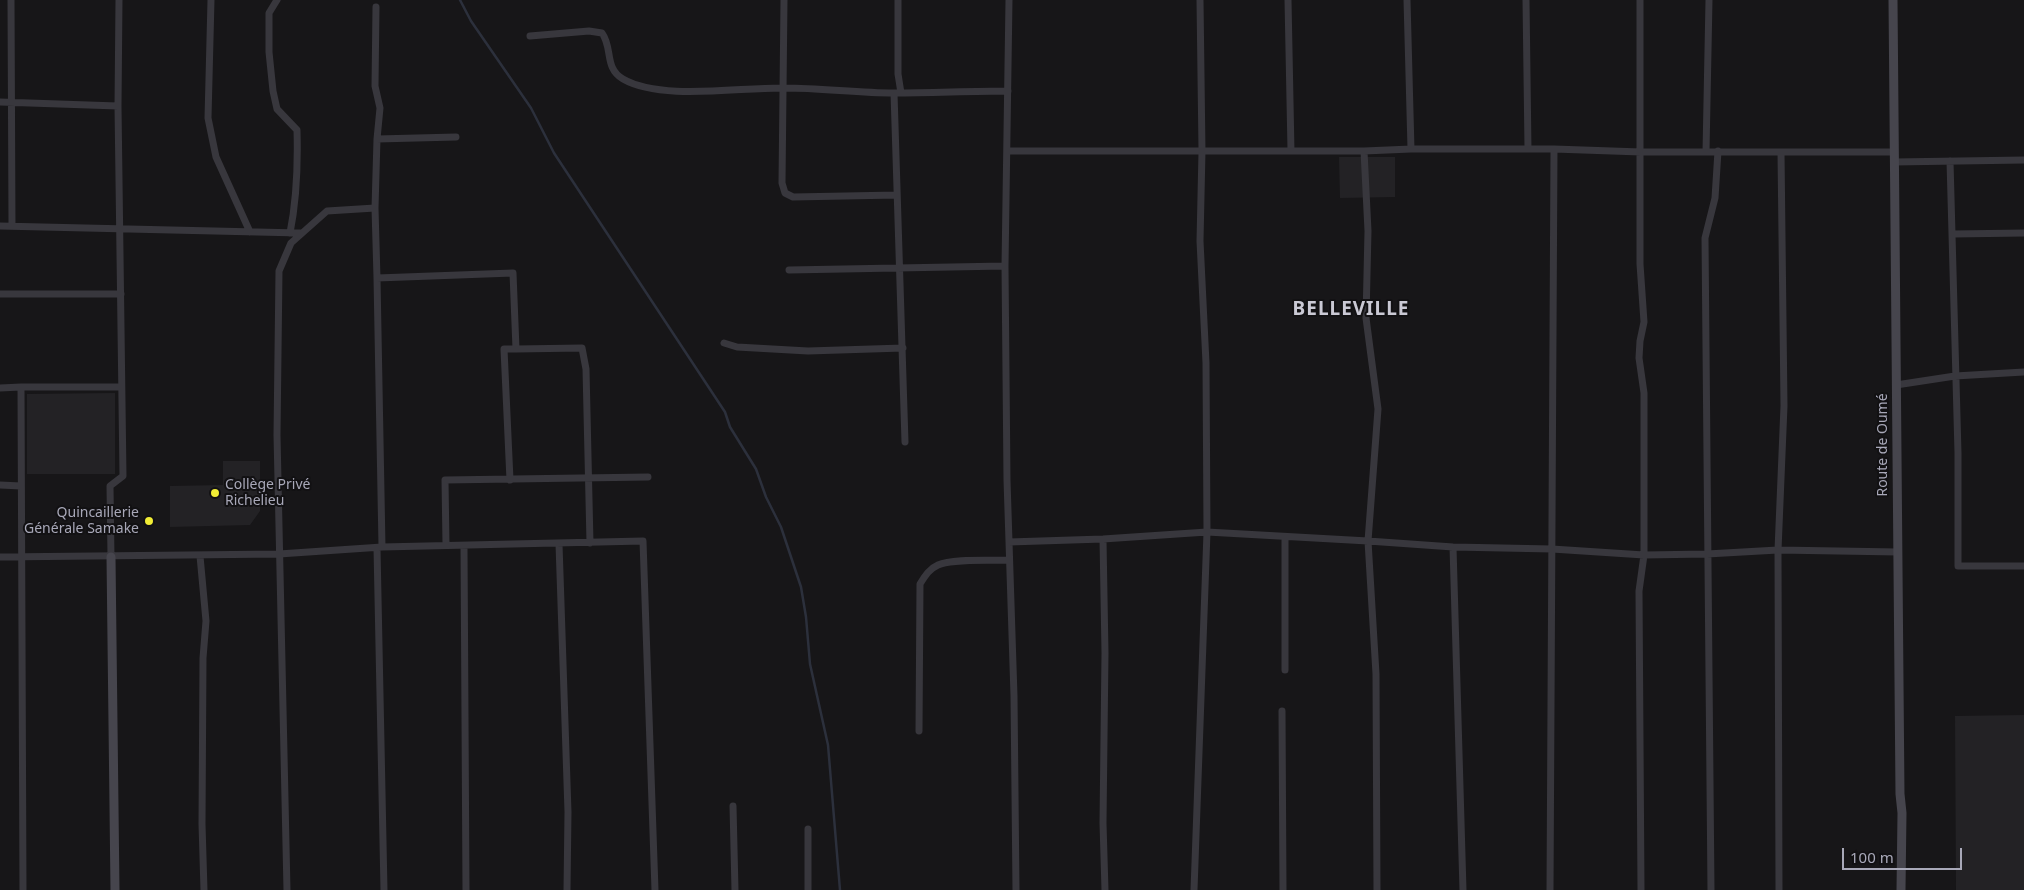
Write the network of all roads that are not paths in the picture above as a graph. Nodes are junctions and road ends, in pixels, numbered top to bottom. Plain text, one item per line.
1 (11, 0) edge
2 (119, 0) edge
3 (211, 0) edge
4 (277, 0) edge
5 (784, 0) edge
6 (898, 0) edge
7 (1009, 0) edge
8 (1200, 0) edge
9 (1288, 0) edge
10 (1407, 0) edge
11 (1526, 0) edge
12 (1640, 0) edge
13 (1709, 0) edge
14 (1893, 0) edge
15 (376, 7) dead end
16 (530, 36) dead end
17 (784, 88) junction
18 (1008, 91) junction
19 (897, 93) junction
20 (0, 102) edge
21 (11, 103) junction
22 (118, 106) junction
23 (456, 137) dead end
24 (377, 139) junction
25 (1411, 148) junction
26 (1554, 148) junction
27 (1528, 149) junction
28 (1007, 151) junction
29 (1202, 151) junction
30 (1291, 151) junction
31 (1364, 151) junction
32 (1718, 151) junction
33 (1641, 152) junction
34 (1706, 152) junction
35 (1781, 152) junction
36 (1894, 152) junction
37 (2024, 160) edge
38 (1950, 161) junction
39 (1894, 162) junction
40 (897, 195) junction
41 (375, 208) junction
42 (12, 225) junction
43 (0, 226) edge
44 (120, 229) junction
45 (250, 232) junction
46 (290, 233) junction
47 (2024, 233) edge
48 (300, 234) junction
49 (1953, 234) junction
50 (1005, 266) junction
51 (900, 268) junction
52 (789, 270) dead end
53 (377, 278) junction
54 (0, 294) edge
55 (121, 294) junction
56 (724, 343) dead end
57 (903, 348) junction
58 (516, 349) junction
59 (2024, 372) edge
60 (1955, 376) junction
61 (1896, 386) junction
62 (121, 387) junction
63 (0, 388) edge
64 (21, 388) junction
65 (905, 442) dead end
66 (648, 477) dead end
67 (588, 479) junction
68 (510, 480) junction
69 (0, 485) edge
70 (21, 486) junction
71 (1207, 532) junction
72 (1285, 538) junction
73 (1103, 539) junction
74 (1368, 540) junction
75 (1009, 542) junction
76 (590, 543) junction
77 (559, 544) junction
78 (446, 545) junction
79 (464, 546) junction
80 (379, 547) junction
81 (1453, 547) junction
82 (1552, 549) junction
83 (1778, 550) junction
84 (1898, 552) junction
85 (279, 554) junction
86 (1707, 554) junction
87 (1644, 555) junction
88 (21, 556) junction
89 (200, 556) junction
90 (0, 557) edge
91 (111, 557) junction
92 (1009, 560) junction
93 (2024, 566) edge
94 (1285, 670) dead end
95 (1282, 711) dead end
96 (919, 731) dead end
97 (733, 806) dead end
98 (808, 829) dead end
99 (24, 890) edge
100 (115, 890) edge
101 (204, 890) edge
102 (287, 890) edge
103 (384, 890) edge
104 (466, 890) edge
105 (567, 890) edge
106 (655, 890) edge
107 (735, 890) edge
108 (808, 890) edge
109 (1016, 890) edge
110 (1105, 890) edge
111 (1194, 890) edge
112 (1283, 890) edge
113 (1377, 890) edge
114 (1463, 890) edge
115 (1550, 890) edge
116 (1641, 890) edge
117 (1711, 890) edge
118 (1778, 890) edge
119 (1901, 890) edge

1 - 21 street
2 - 22 street
3 - 45 street
4 - 46 street
5 - 17 street
6 - 19 street
7 - 18 street
8 - 29 street
9 - 30 street
10 - 25 street
11 - 27 street
12 - 33 street
13 - 34 street
14 - 36 street, Route de Oumé
15 - 24 street
16 - 17 street
17 - 19 street
17 - 40 street
18 - 19 street
18 - 28 street
19 - 40 street
20 - 21 street
21 - 22 street
21 - 42 street
22 - 44 street
23 - 24 street
24 - 41 street
25 - 27 street
25 - 31 street
26 - 27 street
26 - 33 street
26 - 82 street
28 - 29 street
28 - 50 street
29 - 30 street
29 - 71 street
30 - 31 street
31 - 74 street
32 - 34 street
32 - 35 street
32 - 86 street
33 - 34 street
33 - 87 street
35 - 36 street
35 - 83 street
36 - 39 street, Route de Oumé
37 - 38 street
38 - 39 street
38 - 49 street
39 - 61 street, Route de Oumé
40 - 51 street
41 - 48 street
41 - 53 street
42 - 43 street
42 - 44 street
44 - 45 street
44 - 55 street
45 - 46 street
46 - 48 street
47 - 49 street
48 - 85 street
49 - 60 street
50 - 51 street
50 - 75 street
51 - 52 street
51 - 57 street
53 - 58 street
53 - 80 street
54 - 55 street
55 - 62 street
56 - 57 street
57 - 65 street
58 - 67 street
58 - 68 street
59 - 60 street
60 - 61 street
60 - 93 street
61 - 84 street, Route de Oumé
62 - 64 street
62 - 91 street
63 - 64 street
64 - 70 street
66 - 67 street
67 - 68 street
67 - 76 street
68 - 78 street
69 - 70 street
70 - 88 street
71 - 72 street
71 - 73 street
71 - 111 street
72 - 74 street
72 - 94 street
73 - 75 street
73 - 110 street
74 - 81 street
74 - 113 street
75 - 92 street
76 - 77 street
76 - 106 street
77 - 79 street
77 - 105 street
78 - 79 street
78 - 80 street
79 - 104 street
80 - 85 street
80 - 103 street
81 - 82 street
81 - 114 street
82 - 87 street
82 - 115 street
83 - 84 street
83 - 86 street
83 - 118 street
84 - 119 street, Route de Oumé
85 - 89 street
85 - 102 street
86 - 87 street
86 - 117 street
87 - 116 street
88 - 90 street
88 - 91 street
88 - 99 street
89 - 91 street
89 - 101 street
91 - 100 street
92 - 96 street
92 - 109 street
95 - 112 street
97 - 107 street
98 - 108 street

